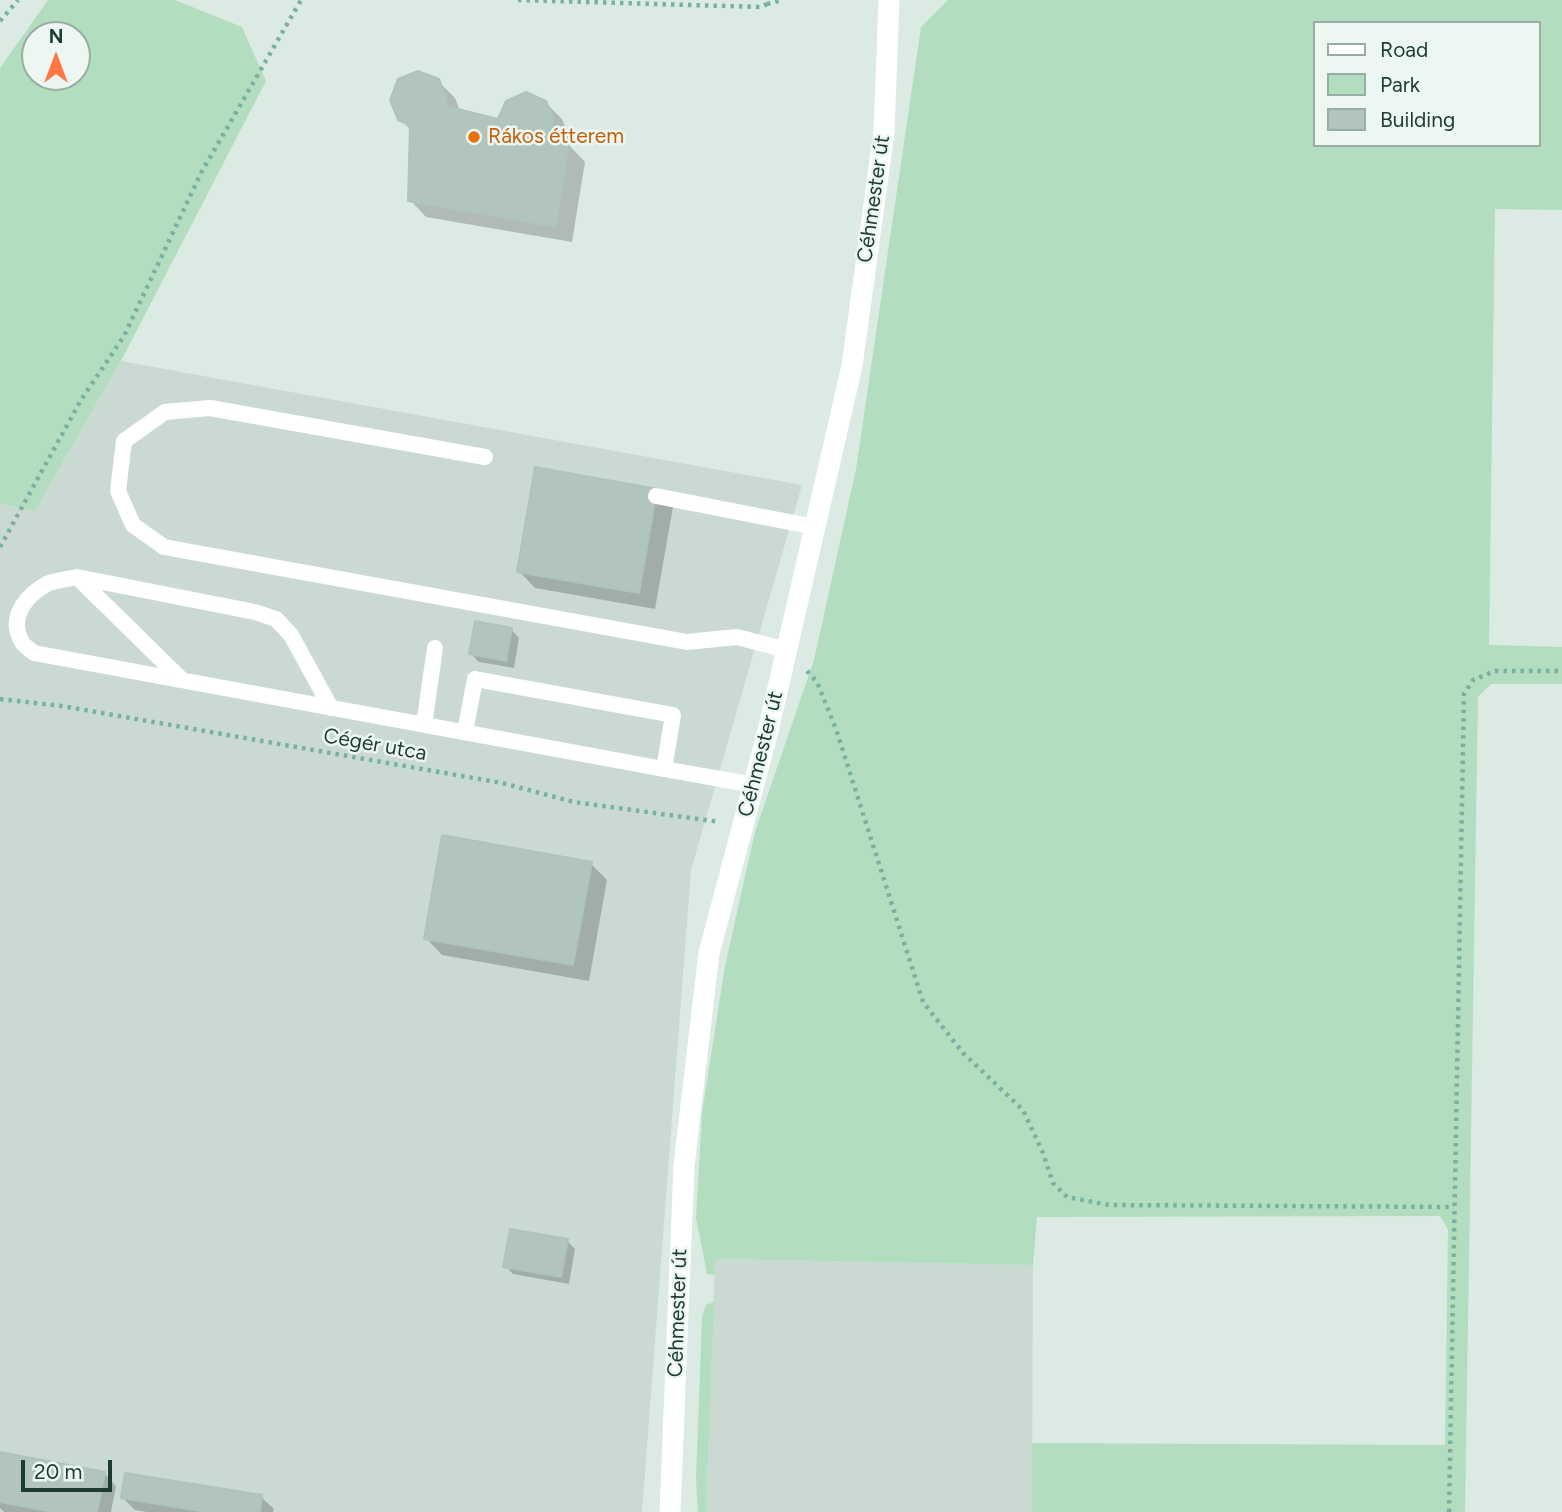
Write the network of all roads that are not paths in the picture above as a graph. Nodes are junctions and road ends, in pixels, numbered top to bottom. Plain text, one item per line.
1 (889, 0) edge
2 (485, 457) dead end
3 (656, 496) dead end
4 (815, 527) junction
5 (77, 577) junction
6 (435, 648) dead end
7 (787, 650) junction
8 (182, 680) junction
9 (331, 708) junction
10 (424, 725) junction
11 (465, 732) junction
12 (664, 769) junction
13 (754, 785) junction
14 (670, 1512) edge

1 - 4 street, Céhmester út
2 - 7 lane
3 - 4 lane
4 - 7 street, Céhmester út
5 - 8 lane
5 - 8 lane
5 - 9 lane
6 - 10 lane
7 - 13 street, Céhmester út
8 - 9 lane
9 - 10 lane
10 - 11 lane
11 - 12 lane
11 - 12 lane
12 - 13 lane
13 - 14 street, Céhmester út

